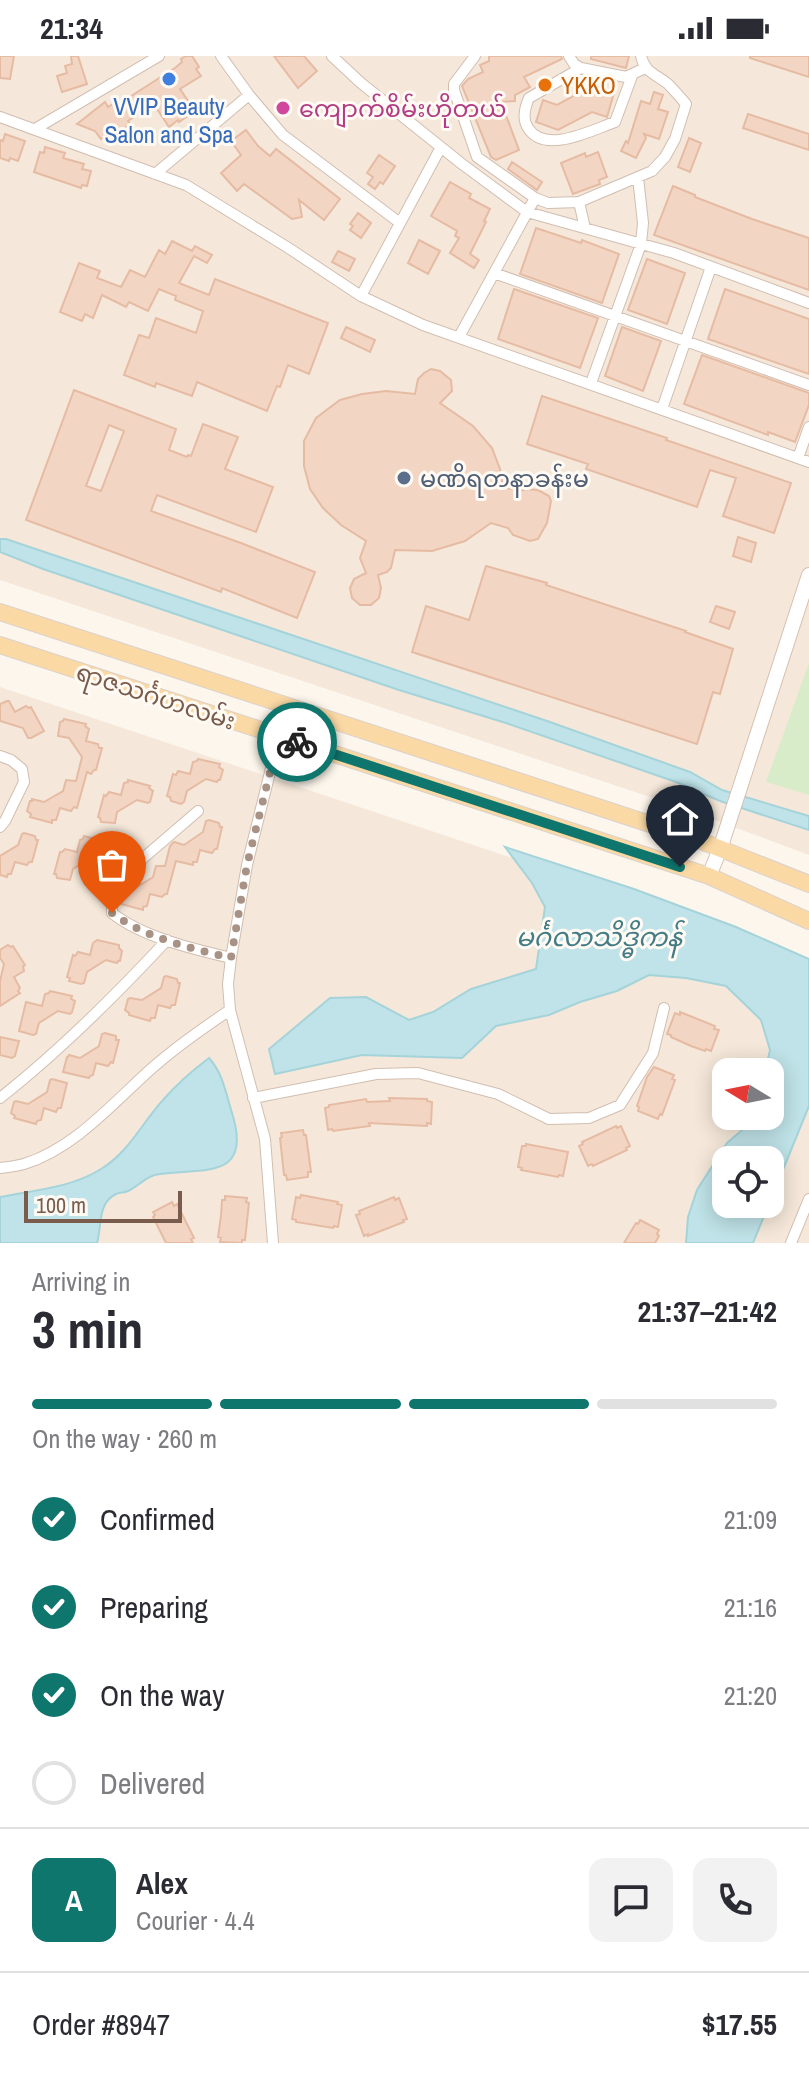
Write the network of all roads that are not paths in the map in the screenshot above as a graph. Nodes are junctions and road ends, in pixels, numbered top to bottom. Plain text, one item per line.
1 (159, 56) edge
2 (221, 56) edge
3 (332, 56) edge
4 (475, 56) edge
5 (569, 56) edge
6 (641, 56) edge
7 (581, 68) junction
8 (645, 68) junction
9 (632, 76) junction
10 (249, 95) junction
11 (0, 117) edge
12 (35, 129) junction
13 (441, 147) junction
14 (477, 157) junction
15 (470, 170) junction
16 (155, 174) junction
17 (638, 177) junction
18 (535, 198) junction
19 (579, 202) junction
20 (527, 212) junction
21 (400, 223) junction
22 (585, 228) junction
23 (641, 244) junction
24 (711, 267) junction
25 (494, 273) junction
26 (361, 296) junction
27 (809, 303) edge
28 (614, 316) junction
29 (459, 337) junction
30 (687, 341) junction
31 (591, 383) junction
32 (809, 385) edge
33 (662, 409) junction
34 (809, 427) edge
35 (803, 460) edge
36 (809, 575) edge
37 (0, 612) edge
38 (0, 645) edge
39 (289, 706) junction
40 (279, 736) junction
41 (0, 756) edge
42 (198, 811) dead end
43 (0, 827) edge
44 (720, 849) junction
45 (709, 876) junction
46 (809, 884) edge
47 (809, 921) edge
48 (167, 940) junction
49 (231, 958) junction
50 (664, 1008) dead end
51 (230, 1010) junction
52 (0, 1098) edge
53 (253, 1098) junction
54 (0, 1168) edge
55 (809, 1199) edge
56 (273, 1243) edge
57 (791, 1243) edge

1 - 12 street
2 - 10 street
3 - 13 street
4 - 14 street
5 - 7 street
6 - 8 street
7 - 9 street
7 - 9 street
8 - 9 street
8 - 17 street
10 - 16 street
10 - 21 street
11 - 12 street
12 - 16 street
13 - 15 street
13 - 21 street
14 - 15 street
14 - 18 street
15 - 20 street
16 - 26 street
17 - 19 street
17 - 23 street
18 - 19 street
18 - 20 street
19 - 22 street
20 - 22 street
20 - 25 street
21 - 26 street
22 - 23 street
23 - 24 street
23 - 28 street
24 - 27 street
24 - 30 street
25 - 28 street
25 - 29 street
26 - 29 street
28 - 30 street
28 - 31 street
29 - 31 street
30 - 32 street
30 - 33 street
31 - 33 street
33 - 35 street
34 - 35 street
36 - 44 street
37 - 39 main road, ရာဇသင်္ဂဟလမ်း
38 - 40 main road, ရာဇသင်္ဂဟလမ်း
39 - 40 street
39 - 44 main road, ရာဇသင်္ဂဟလမ်း
40 - 45 main road, ရာဇသင်္ဂဟလမ်း
40 - 49 street
41 - 43 street
42 - 48 street
44 - 45 street
44 - 46 main road, ရာဇသင်္ဂဟလမ်း
45 - 47 main road, ရာဇသင်္ဂဟလမ်း
48 - 49 street
48 - 52 street
49 - 51 street
50 - 53 street
51 - 53 street
51 - 54 street
53 - 56 street
55 - 57 street

